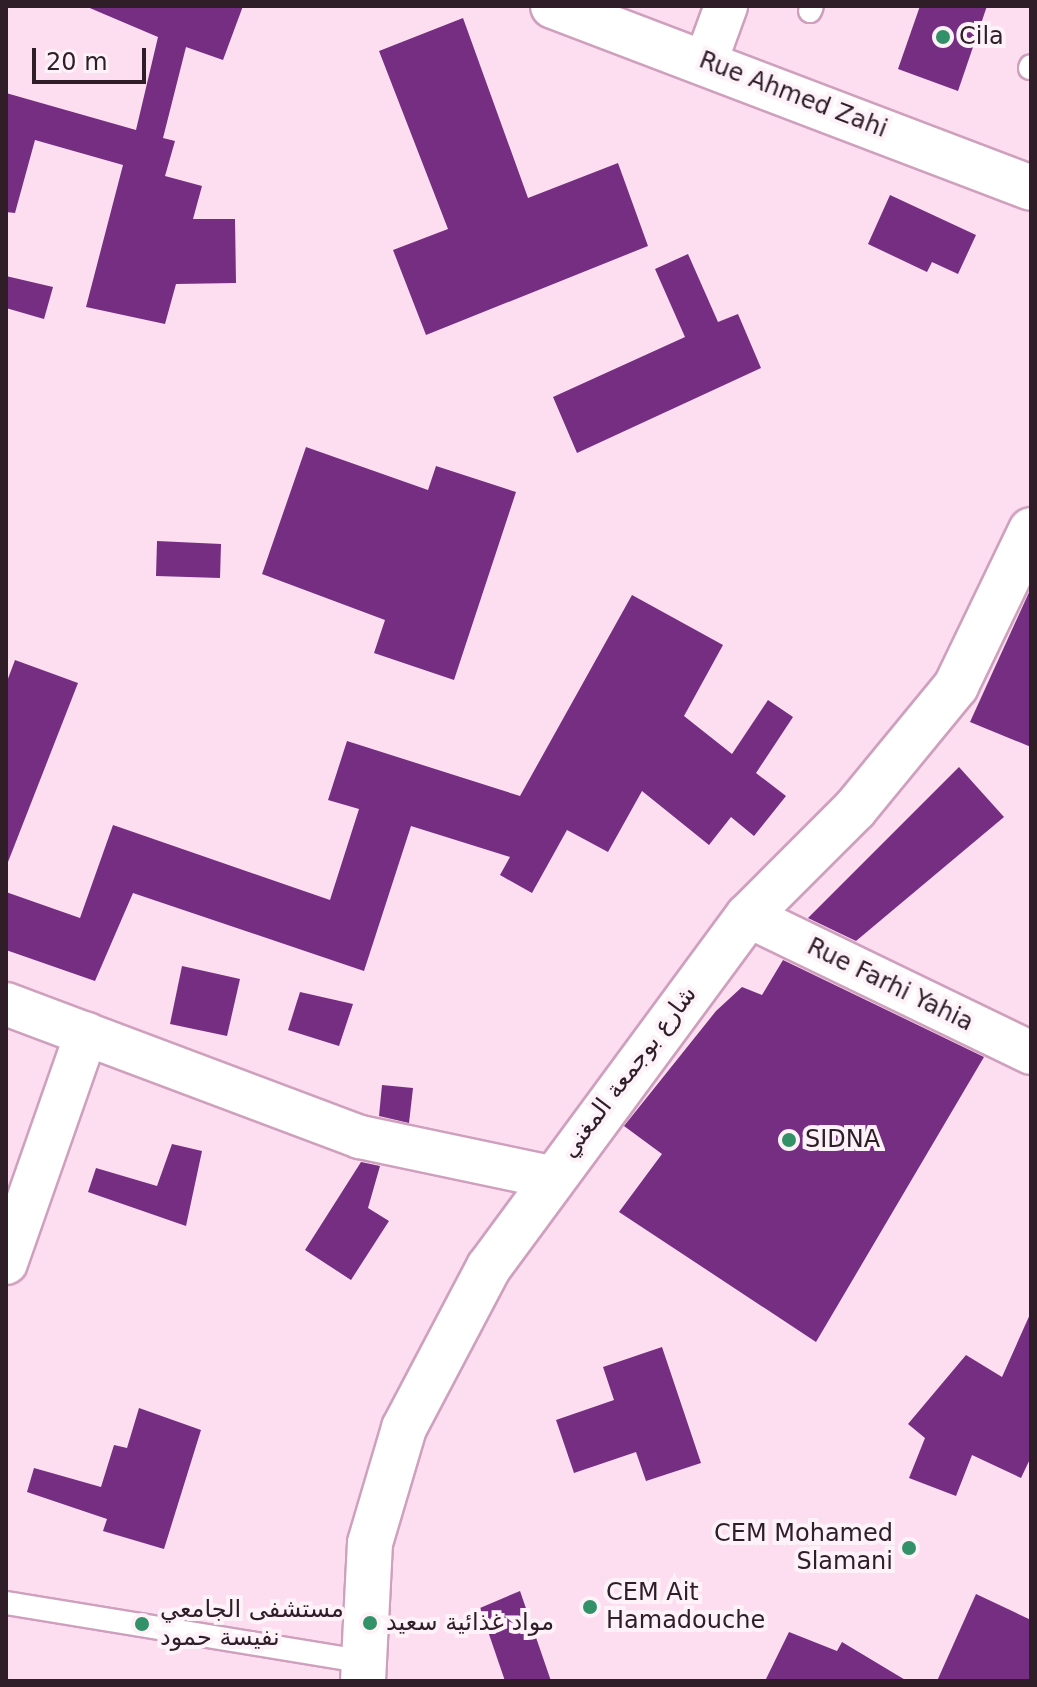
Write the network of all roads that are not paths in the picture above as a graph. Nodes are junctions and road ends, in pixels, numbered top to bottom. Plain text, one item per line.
1 (555, 6) edge
2 (726, 6) edge
3 (706, 61) junction
4 (1031, 188) edge
5 (1031, 530) edge
6 (748, 916) junction
7 (6, 1004) edge
8 (86, 1034) junction
9 (1031, 1053) edge
10 (549, 1177) junction
11 (6, 1263) edge
12 (6, 1603) edge
13 (363, 1671) edge

1 - 3 main road, Rue Ahmed Zahi
2 - 3 street
3 - 4 main road, Rue Ahmed Zahi
5 - 6 main road, شارع بوجمعة المغني
6 - 9 street, Rue Farhi Yahia
6 - 10 main road, شارع بوجمعة المغني
7 - 8 street
8 - 10 street
8 - 11 street
10 - 13 main road, شارع بوجمعة المغني
12 - 13 lane

